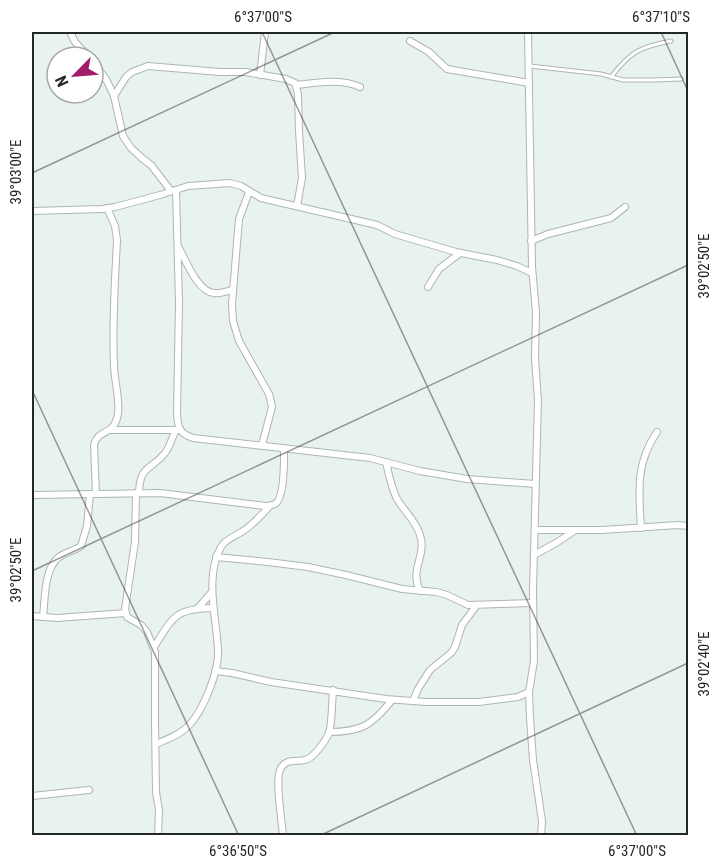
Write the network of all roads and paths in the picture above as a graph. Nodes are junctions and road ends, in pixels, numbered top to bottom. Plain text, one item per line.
1 (70, 32) edge
2 (265, 32) edge
3 (528, 32) edge
4 (410, 41) dead end
5 (671, 41) dead end
6 (78, 45) edge
7 (528, 66) junction
8 (260, 75) junction
9 (611, 76) junction
10 (105, 78) edge
11 (681, 79) dead end
12 (529, 83) junction
13 (296, 85) junction
14 (360, 87) dead end
15 (114, 96) junction
16 (173, 191) junction
17 (249, 192) junction
18 (297, 206) junction
19 (625, 207) dead end
20 (107, 208) junction
21 (32, 211) edge
22 (531, 241) junction
23 (177, 245) junction
24 (460, 253) junction
25 (532, 261) junction
26 (518, 266) junction
27 (532, 273) junction
28 (428, 287) dead end
29 (233, 290) junction
30 (110, 430) junction
31 (178, 430) junction
32 (657, 432) dead end
33 (262, 445) junction
34 (284, 448) junction
35 (387, 462) junction
36 (535, 484) junction
37 (138, 493) junction
38 (93, 494) junction
39 (32, 495) edge
40 (270, 505) junction
41 (688, 526) edge
42 (641, 528) junction
43 (535, 530) junction
44 (574, 531) junction
45 (534, 555) junction
46 (216, 557) junction
47 (420, 591) junction
48 (212, 592) junction
49 (533, 603) junction
50 (477, 605) junction
51 (198, 608) junction
52 (213, 608) junction
53 (126, 613) junction
54 (32, 616) edge
55 (43, 617) junction
56 (154, 647) junction
57 (215, 671) junction
58 (333, 690) junction
59 (530, 692) junction
60 (392, 700) junction
61 (413, 701) junction
62 (329, 732) junction
63 (156, 744) junction
64 (89, 790) dead end
65 (32, 796) edge
66 (158, 836) edge
67 (282, 836) edge
68 (541, 836) edge

1 - 6 street
2 - 8 street
3 - 7 street
4 - 12 street
5 - 9 lane
7 - 9 lane
7 - 12 street
8 - 13 street
8 - 15 street
9 - 11 lane
10 - 15 street
12 - 22 street
13 - 14 street
13 - 18 street
15 - 16 street
16 - 17 street
16 - 20 street
16 - 23 street
17 - 18 street
17 - 29 street
18 - 24 street
19 - 22 street
20 - 21 street
20 - 30 street
22 - 25 street
23 - 29 street
23 - 31 street
24 - 26 street
24 - 28 street
25 - 26 street
25 - 27 street
26 - 27 street
27 - 36 street
29 - 33 street
30 - 31 street
30 - 38 street
31 - 33 street
31 - 37 street
32 - 42 street
33 - 34 street
34 - 35 street
34 - 40 street
35 - 36 street
35 - 47 street
36 - 43 street
37 - 38 street
37 - 40 street
37 - 53 street
38 - 39 street
38 - 55 street
40 - 46 street
41 - 42 street
42 - 44 street
43 - 44 street
43 - 45 street
44 - 45 street
45 - 49 street
46 - 47 street
46 - 48 street
47 - 50 street
48 - 51 street
48 - 52 street
49 - 50 street
49 - 59 street
50 - 61 street
51 - 52 street
51 - 56 street
52 - 57 street
53 - 55 street
53 - 56 street
54 - 55 street
56 - 63 street
57 - 58 street
57 - 63 street
58 - 60 street
58 - 62 street
59 - 61 street
59 - 68 street
60 - 61 street
60 - 62 street
62 - 67 street
63 - 66 street
64 - 65 street

